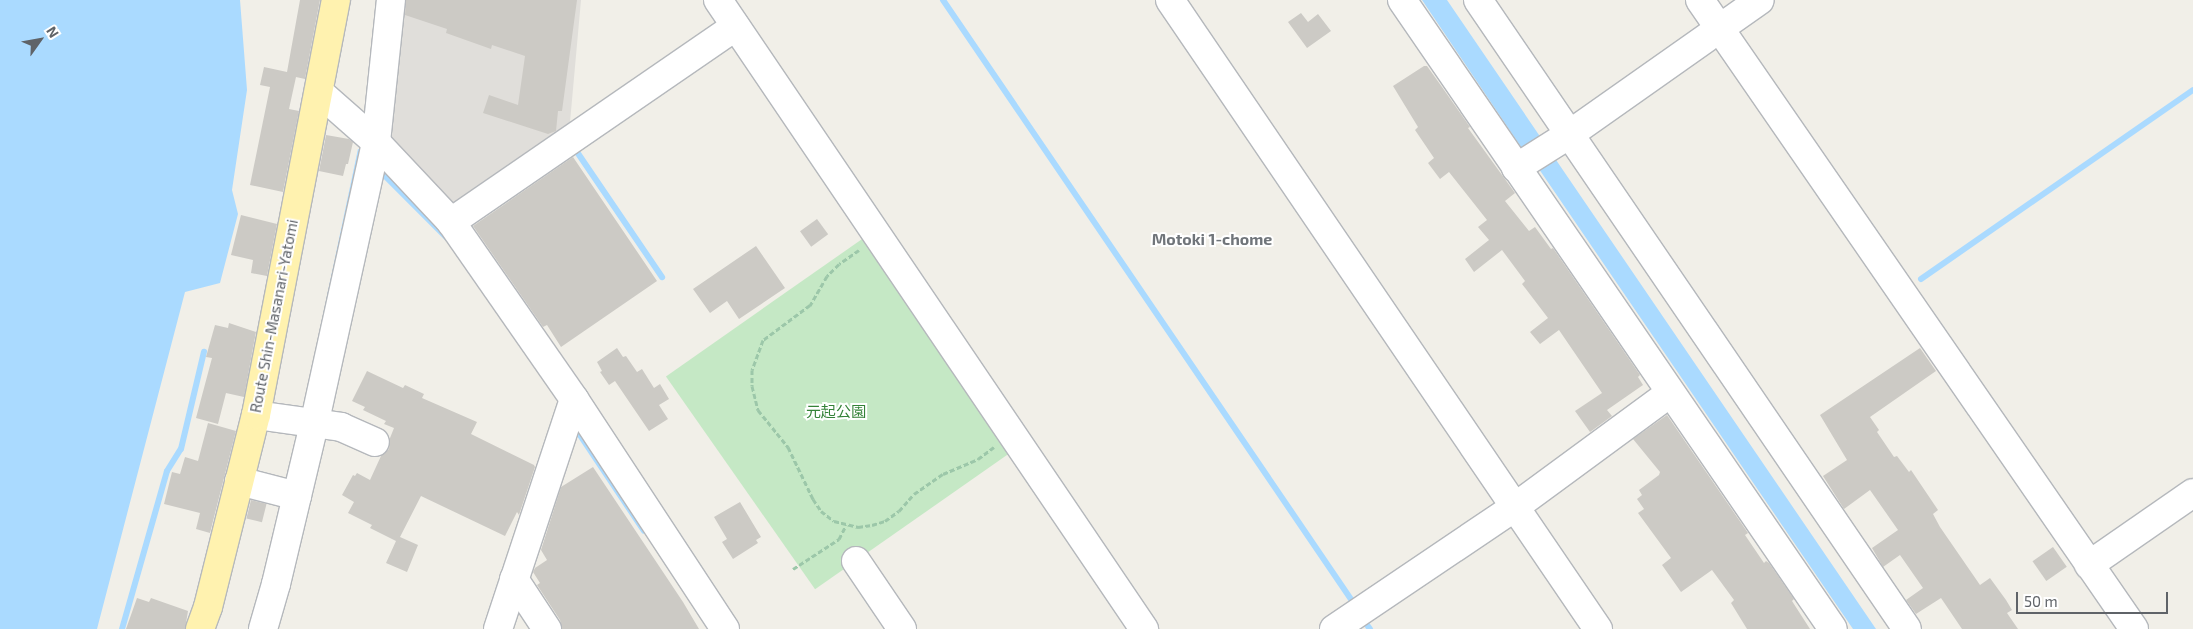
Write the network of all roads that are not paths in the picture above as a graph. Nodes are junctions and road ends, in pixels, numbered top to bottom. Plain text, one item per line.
1 (336, 0) edge
2 (391, 0) edge
3 (718, 0) edge
4 (1170, 0) edge
5 (1402, 0) edge
6 (1478, 0) edge
7 (1700, 0) edge
8 (1760, 0) edge
9 (735, 27) junction
10 (1720, 29) junction
11 (318, 92) junction
12 (1564, 138) junction
13 (376, 142) junction
14 (1520, 165) junction
15 (451, 222) junction
16 (1670, 393) junction
17 (574, 399) junction
18 (256, 415) junction
19 (314, 425) junction
20 (376, 442) dead end
21 (239, 481) junction
22 (2193, 493) edge
23 (297, 496) junction
24 (1515, 507) junction
25 (856, 561) dead end
26 (2089, 564) junction
27 (514, 579) junction
28 (200, 629) edge
29 (263, 629) edge
30 (498, 629) edge
31 (547, 629) edge
32 (725, 629) edge
33 (902, 629) edge
34 (1144, 629) edge
35 (1334, 629) edge
36 (1598, 629) edge
37 (1833, 629) edge
38 (1907, 629) edge
39 (2134, 629) edge

1 - 11 main road, Route Shin-Masanari-Yatomi
2 - 13 street
3 - 9 street
4 - 24 street
5 - 14 street
6 - 12 street
7 - 10 street
8 - 10 street
9 - 15 street
9 - 34 street
10 - 12 street
10 - 26 street
11 - 13 street
11 - 18 main road, Route Shin-Masanari-Yatomi
12 - 14 street
12 - 38 street
13 - 15 street
13 - 19 street
14 - 16 street
15 - 17 street
16 - 24 street
16 - 37 street
17 - 27 street
17 - 32 street
18 - 19 street
18 - 21 main road, Route Shin-Masanari-Yatomi
19 - 20 street
19 - 23 street
21 - 23 street
21 - 28 main road, Route Shin-Masanari-Yatomi
22 - 26 street
23 - 29 street
24 - 35 street
24 - 36 street
25 - 33 street
26 - 39 street
27 - 30 street
27 - 31 street

